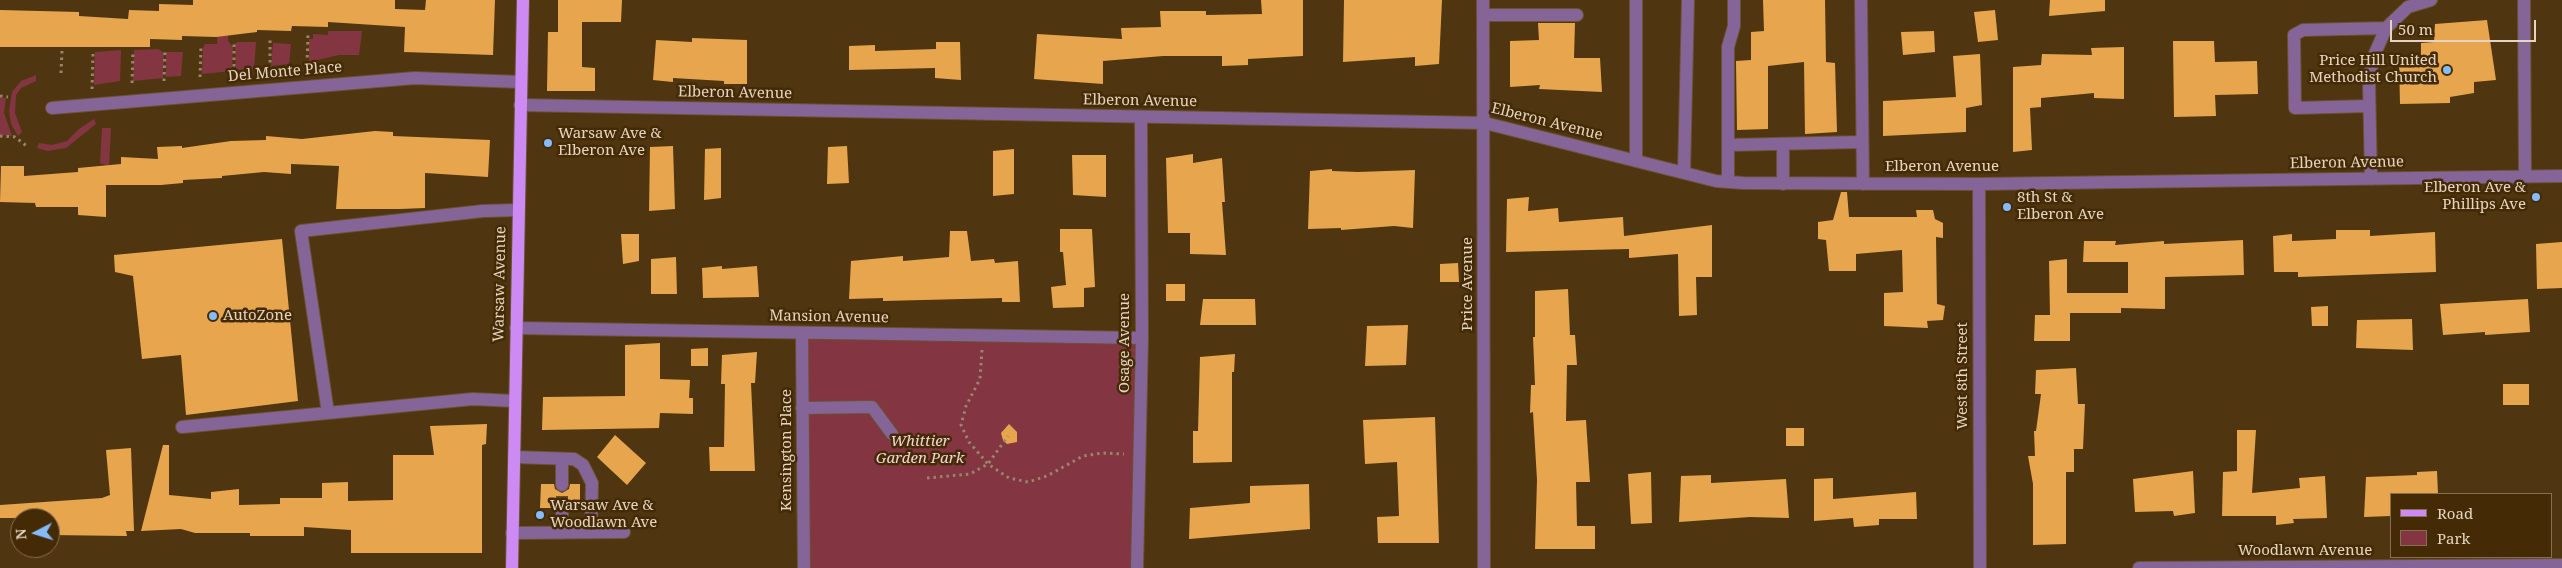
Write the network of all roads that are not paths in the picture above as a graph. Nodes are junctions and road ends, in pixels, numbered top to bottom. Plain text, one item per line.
1 (523, 0) edge
2 (1483, 0) edge
3 (1636, 0) edge
4 (1688, 0) edge
5 (1734, 0) edge
6 (1860, 0) edge
7 (2431, 0) edge
8 (2524, 0) edge
9 (1484, 15) junction
10 (1577, 15) dead end
11 (2386, 28) junction
12 (521, 82) junction
13 (520, 105) junction
14 (2369, 106) junction
15 (52, 108) dead end
16 (1141, 117) junction
17 (1485, 123) junction
18 (1862, 142) junction
19 (1783, 144) junction
20 (1728, 145) junction
21 (1636, 161) junction
22 (1684, 173) junction
23 (2562, 176) edge
24 (2525, 177) junction
25 (2371, 179) junction
26 (1728, 182) junction
27 (1783, 184) junction
28 (1863, 184) junction
29 (1979, 184) junction
30 (518, 210) junction
31 (516, 328) junction
32 (802, 333) junction
33 (1142, 338) junction
34 (514, 401) junction
35 (802, 408) junction
36 (328, 413) junction
37 (182, 428) dead end
38 (892, 434) dead end
39 (514, 458) junction
40 (562, 459) junction
41 (562, 484) tunnel mouth
42 (562, 508) tunnel mouth
43 (591, 532) junction
44 (624, 532) dead end
45 (512, 533) junction
46 (562, 533) junction
47 (2562, 565) edge
48 (512, 568) edge
49 (804, 568) edge
50 (1137, 568) edge
51 (1484, 568) edge
52 (1980, 568) edge
53 (2139, 568) edge

1 - 12 main road, Warsaw Avenue
2 - 9 street, Price Avenue
3 - 21 street
4 - 22 street
5 - 20 street
6 - 18 street
7 - 11 street
8 - 24 street
9 - 10 street
9 - 17 street, Price Avenue
11 - 14 street
11 - 14 street
12 - 13 main road, Warsaw Avenue
12 - 15 street, Del Monte Place
13 - 16 street, Elberon Avenue
13 - 30 main road, Warsaw Avenue
14 - 25 street
16 - 17 street, Elberon Avenue
16 - 33 street, Osage Avenue
17 - 21 street, Elberon Avenue
17 - 51 street, Price Avenue
18 - 19 street
18 - 28 street
19 - 20 street
19 - 27 street
20 - 26 street
21 - 22 street, Elberon Avenue
22 - 26 street, Elberon Avenue
23 - 24 street, Elberon Avenue
24 - 25 street, Elberon Avenue
25 - 29 street, Elberon Avenue
26 - 27 street, Elberon Avenue
27 - 28 street, Elberon Avenue
28 - 29 street, Elberon Avenue
29 - 52 street, West 8th Street
30 - 31 main road, Warsaw Avenue
30 - 36 street
31 - 32 street, Mansion Avenue
31 - 34 main road, Warsaw Avenue
32 - 33 street, Mansion Avenue
32 - 35 street, Kensington Place
33 - 50 street, Osage Avenue
34 - 36 street
34 - 39 main road, Warsaw Avenue
35 - 38 street
35 - 49 street, Kensington Place
36 - 37 street
39 - 40 street
39 - 45 main road, Warsaw Avenue
40 - 41 street
40 - 43 street
42 - 46 street
43 - 44 street
43 - 46 street
45 - 46 street
45 - 48 main road, Warsaw Avenue
47 - 53 street, Woodlawn Avenue

